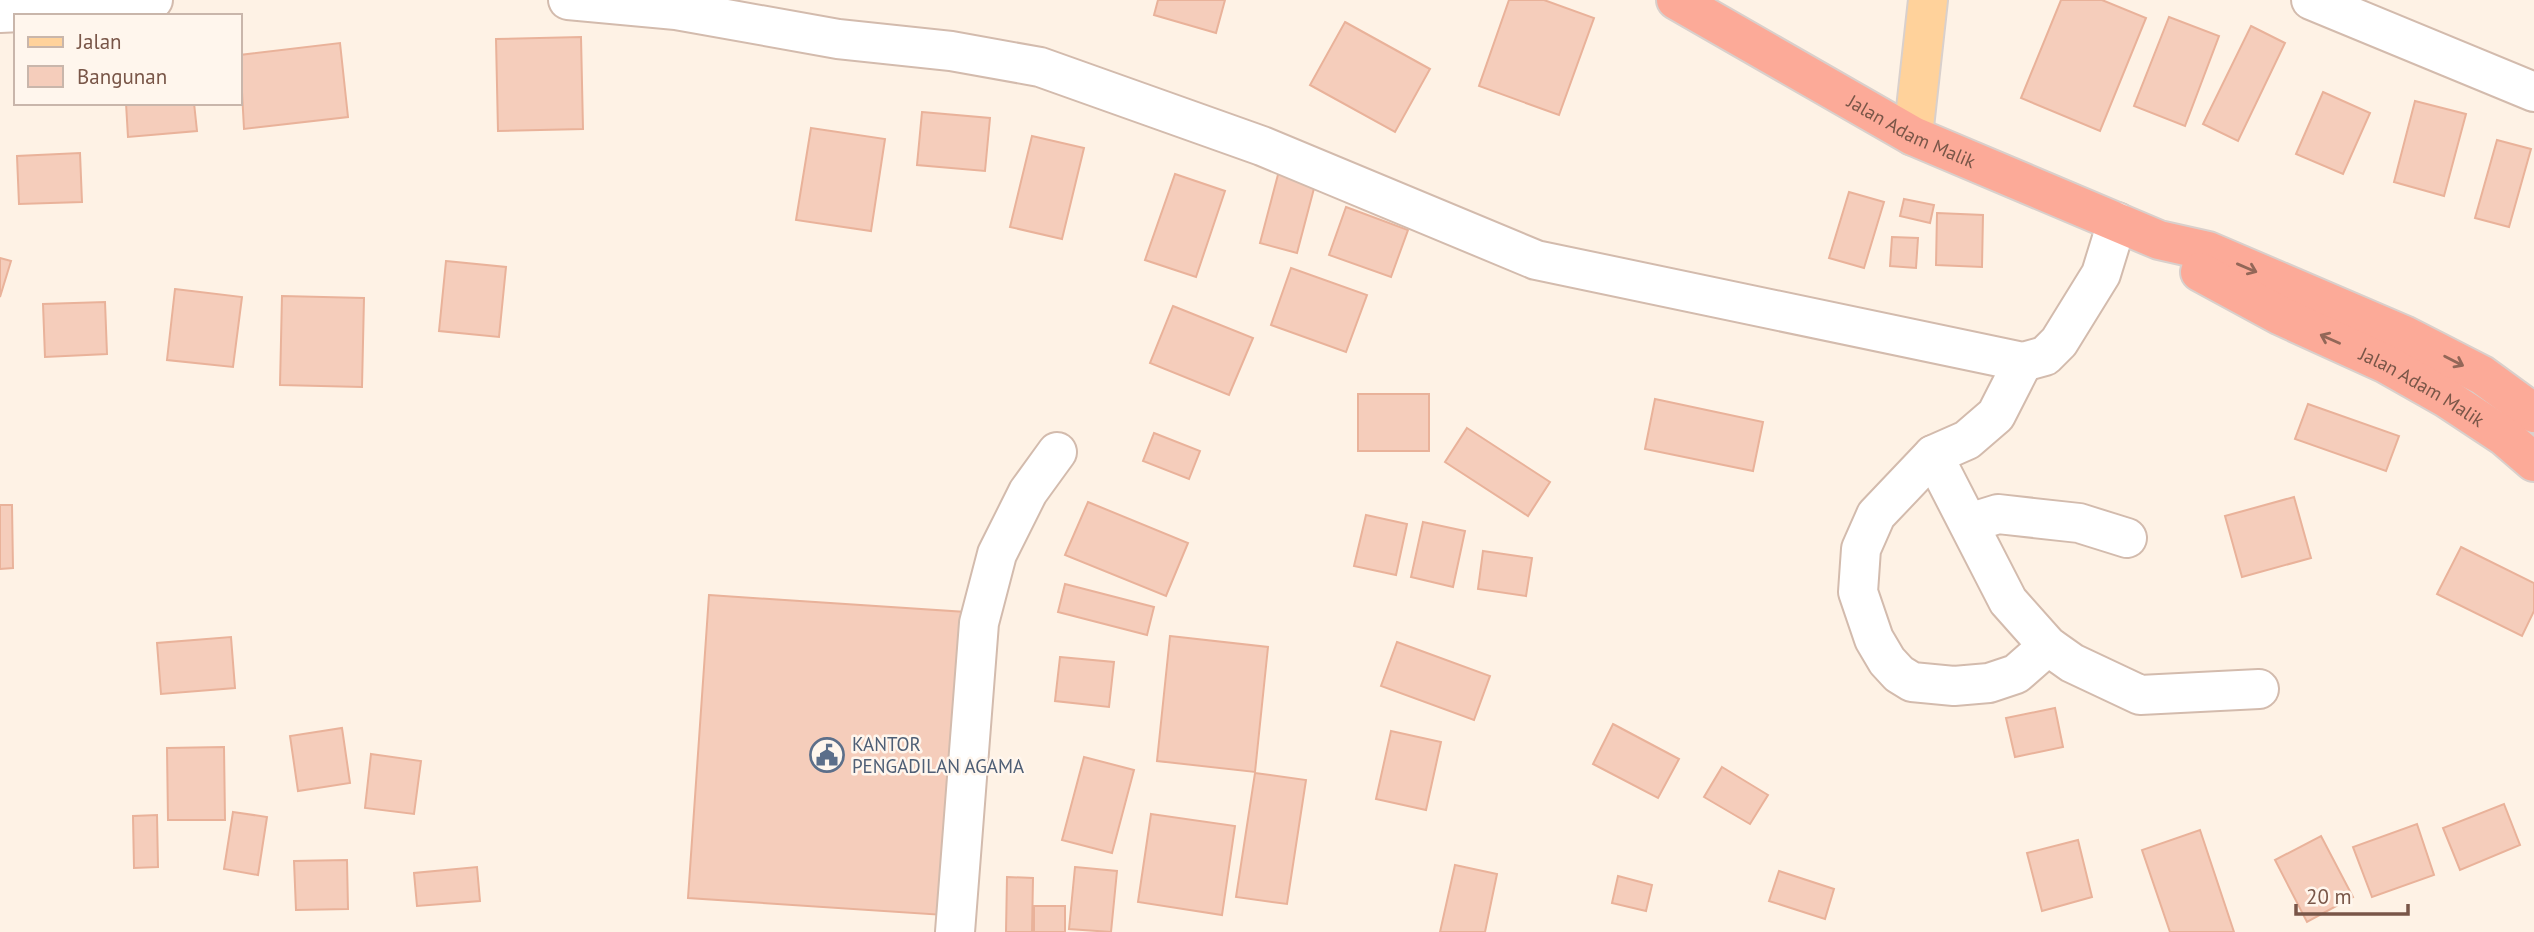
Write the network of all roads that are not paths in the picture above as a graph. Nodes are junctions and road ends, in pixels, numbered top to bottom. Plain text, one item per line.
1 (153, 0) edge
2 (568, 0) edge
3 (1676, 0) edge
4 (1928, 0) edge
5 (2311, 0) edge
6 (0, 13) edge
7 (2534, 92) edge
8 (1913, 136) junction
9 (2118, 222) junction
10 (2159, 240) junction
11 (2023, 362) junction
12 (2534, 412) edge
13 (1057, 452) dead end
14 (1933, 455) junction
15 (2534, 463) edge
16 (1969, 523) junction
17 (2127, 538) dead end
18 (2048, 646) junction
19 (2259, 689) dead end
20 (955, 932) edge

1 - 6 street
2 - 11 street
3 - 8 highway, Jalan Adam Malik
4 - 8 main road
5 - 7 street
8 - 9 highway, Jalan Adam Malik
9 - 10 highway, Jalan Adam Malik
9 - 11 street
10 -> 12 highway, Jalan Adam Malik
15 -> 10 highway, Jalan Adam Malik
11 - 14 street
13 - 20 street
14 - 16 street
14 - 18 street
16 - 17 street
16 - 18 street
18 - 19 street

